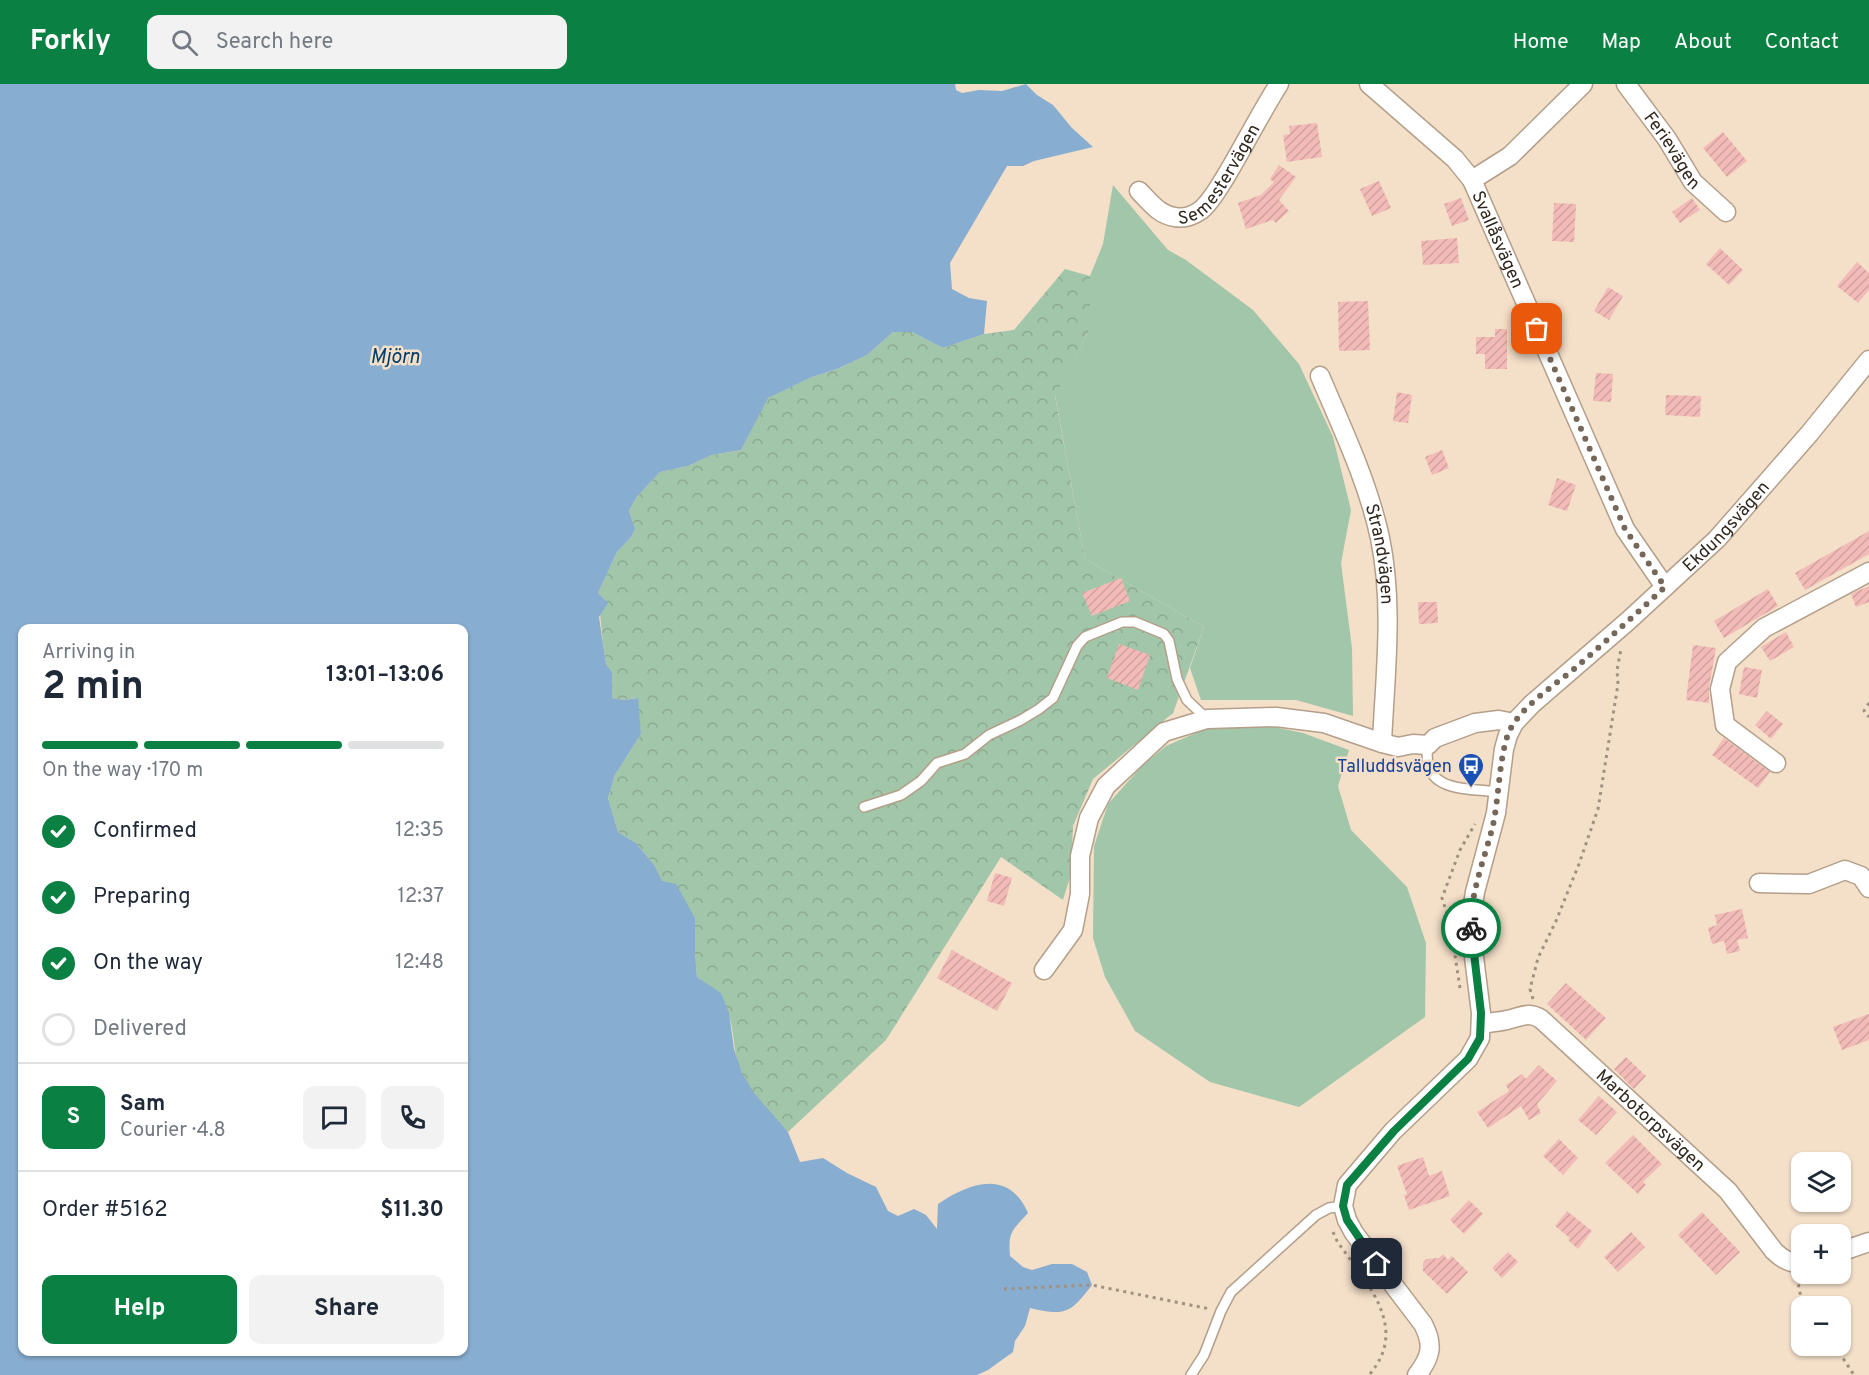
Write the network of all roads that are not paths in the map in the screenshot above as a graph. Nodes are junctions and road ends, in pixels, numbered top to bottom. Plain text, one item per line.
1 (1279, 84) edge
2 (1369, 84) edge
3 (1583, 84) edge
4 (1626, 84) edge
5 (1472, 180) junction
6 (1140, 191) dead end
7 (1726, 212) dead end
8 (1869, 360) edge
9 (1320, 376) dead end
10 (1869, 572) edge
11 (1665, 587) junction
12 (1206, 719) junction
13 (1514, 723) junction
14 (1382, 743) junction
15 (1428, 745) junction
16 (1776, 763) dead end
17 (1499, 792) junction
18 (864, 807) dead end
19 (1759, 883) dead end
20 (1869, 888) edge
21 (1044, 970) dead end
22 (1482, 1024) junction
23 (1336, 1207) junction
24 (1869, 1242) edge
25 (1851, 1248) edge
26 (1791, 1262) edge
27 (1191, 1375) edge
28 (1417, 1375) edge

1 - 6 street, Semestervägen
2 - 5 street, Svallåsvägen
3 - 5 street
4 - 7 street, Ferievägen
5 - 11 street, Svallåsvägen
8 - 11 street, Ekdungsvägen
9 - 14 street, Strandvägen
10 - 16 street
11 - 13 street, Ekdungsvägen
12 - 14 street
12 - 18 lane
12 - 21 street
13 - 15 street
13 - 17 street
14 - 15 street
15 - 17 lane
17 - 22 street
19 - 20 street
22 - 23 street
22 - 26 street, Marbotorpsvägen
23 - 27 lane
23 - 28 street
24 - 25 street

